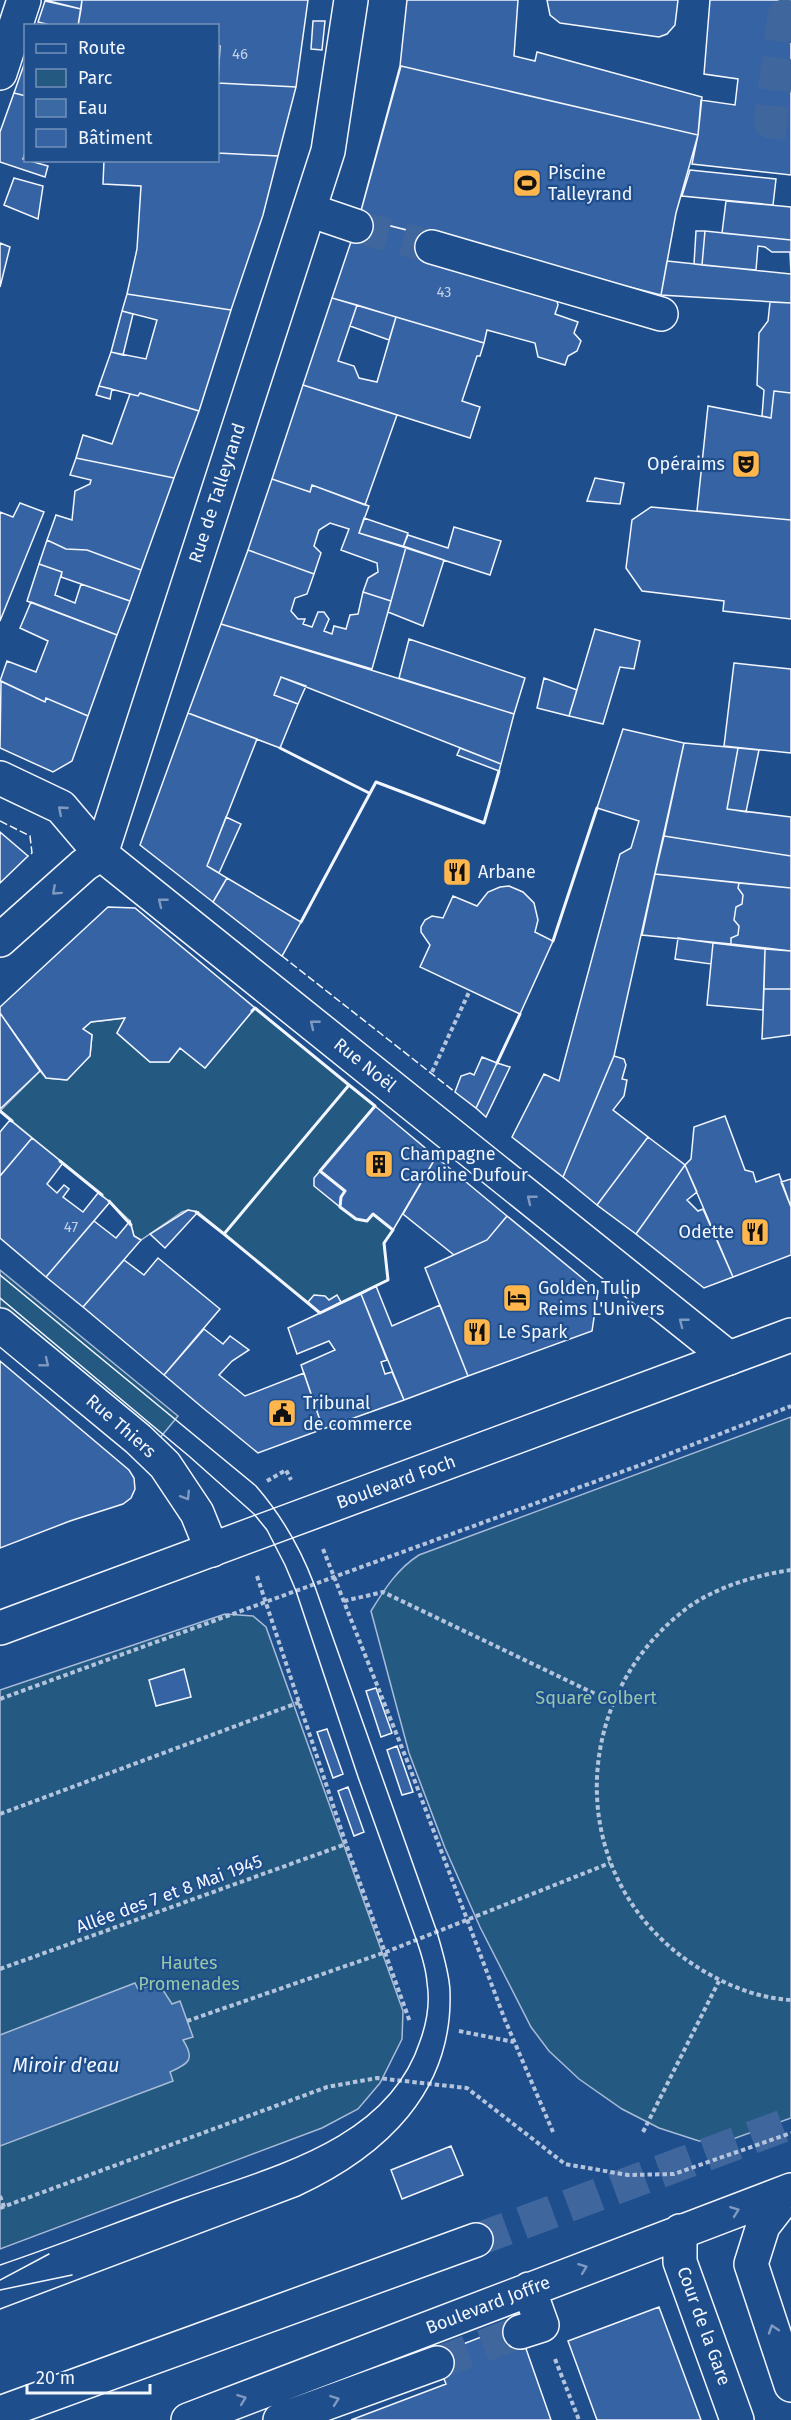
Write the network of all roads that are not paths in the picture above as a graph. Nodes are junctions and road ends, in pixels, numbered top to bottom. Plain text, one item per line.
1 (24, 0) edge
2 (351, 0) edge
3 (0, 73) edge
4 (309, 210) junction
5 (356, 226) tunnel mouth
6 (432, 247) tunnel mouth
7 (661, 314) dead end
8 (0, 778) edge
9 (101, 854) junction
10 (0, 940) edge
11 (0, 1325) edge
12 (791, 1335) edge
13 (729, 1358) junction
14 (212, 1550) junction
15 (0, 1628) edge
16 (790, 2191) edge
17 (680, 2231) junction
18 (476, 2240) tunnel mouth
19 (529, 2289) junction
20 (531, 2328) road end
21 (437, 2363) tunnel mouth
22 (791, 2385) edge
23 (0, 2413) edge
24 (188, 2420) edge
25 (280, 2420) edge
26 (737, 2420) edge

1 - 3 street
2 - 4 street, Rue de Talleyrand
4 - 5 street
4 - 9 street, Rue de Talleyrand
6 - 7 street
9 -> 8 street, Rue Noël
9 -> 10 street
13 -> 9 street, Rue Noël
11 -> 14 street, Rue Thiers
12 - 13 street, Boulevard Foch
13 - 14 street, Boulevard Foch
14 - 15 street, Boulevard Foch
17 -> 16 street, Boulevard Joffre
22 -> 16 street
19 -> 17 street, Boulevard Joffre
17 - 26 street, Cour de la Gare
18 - 23 street
19 - 20 street
24 -> 19 street, Boulevard Joffre
25 -> 21 street

